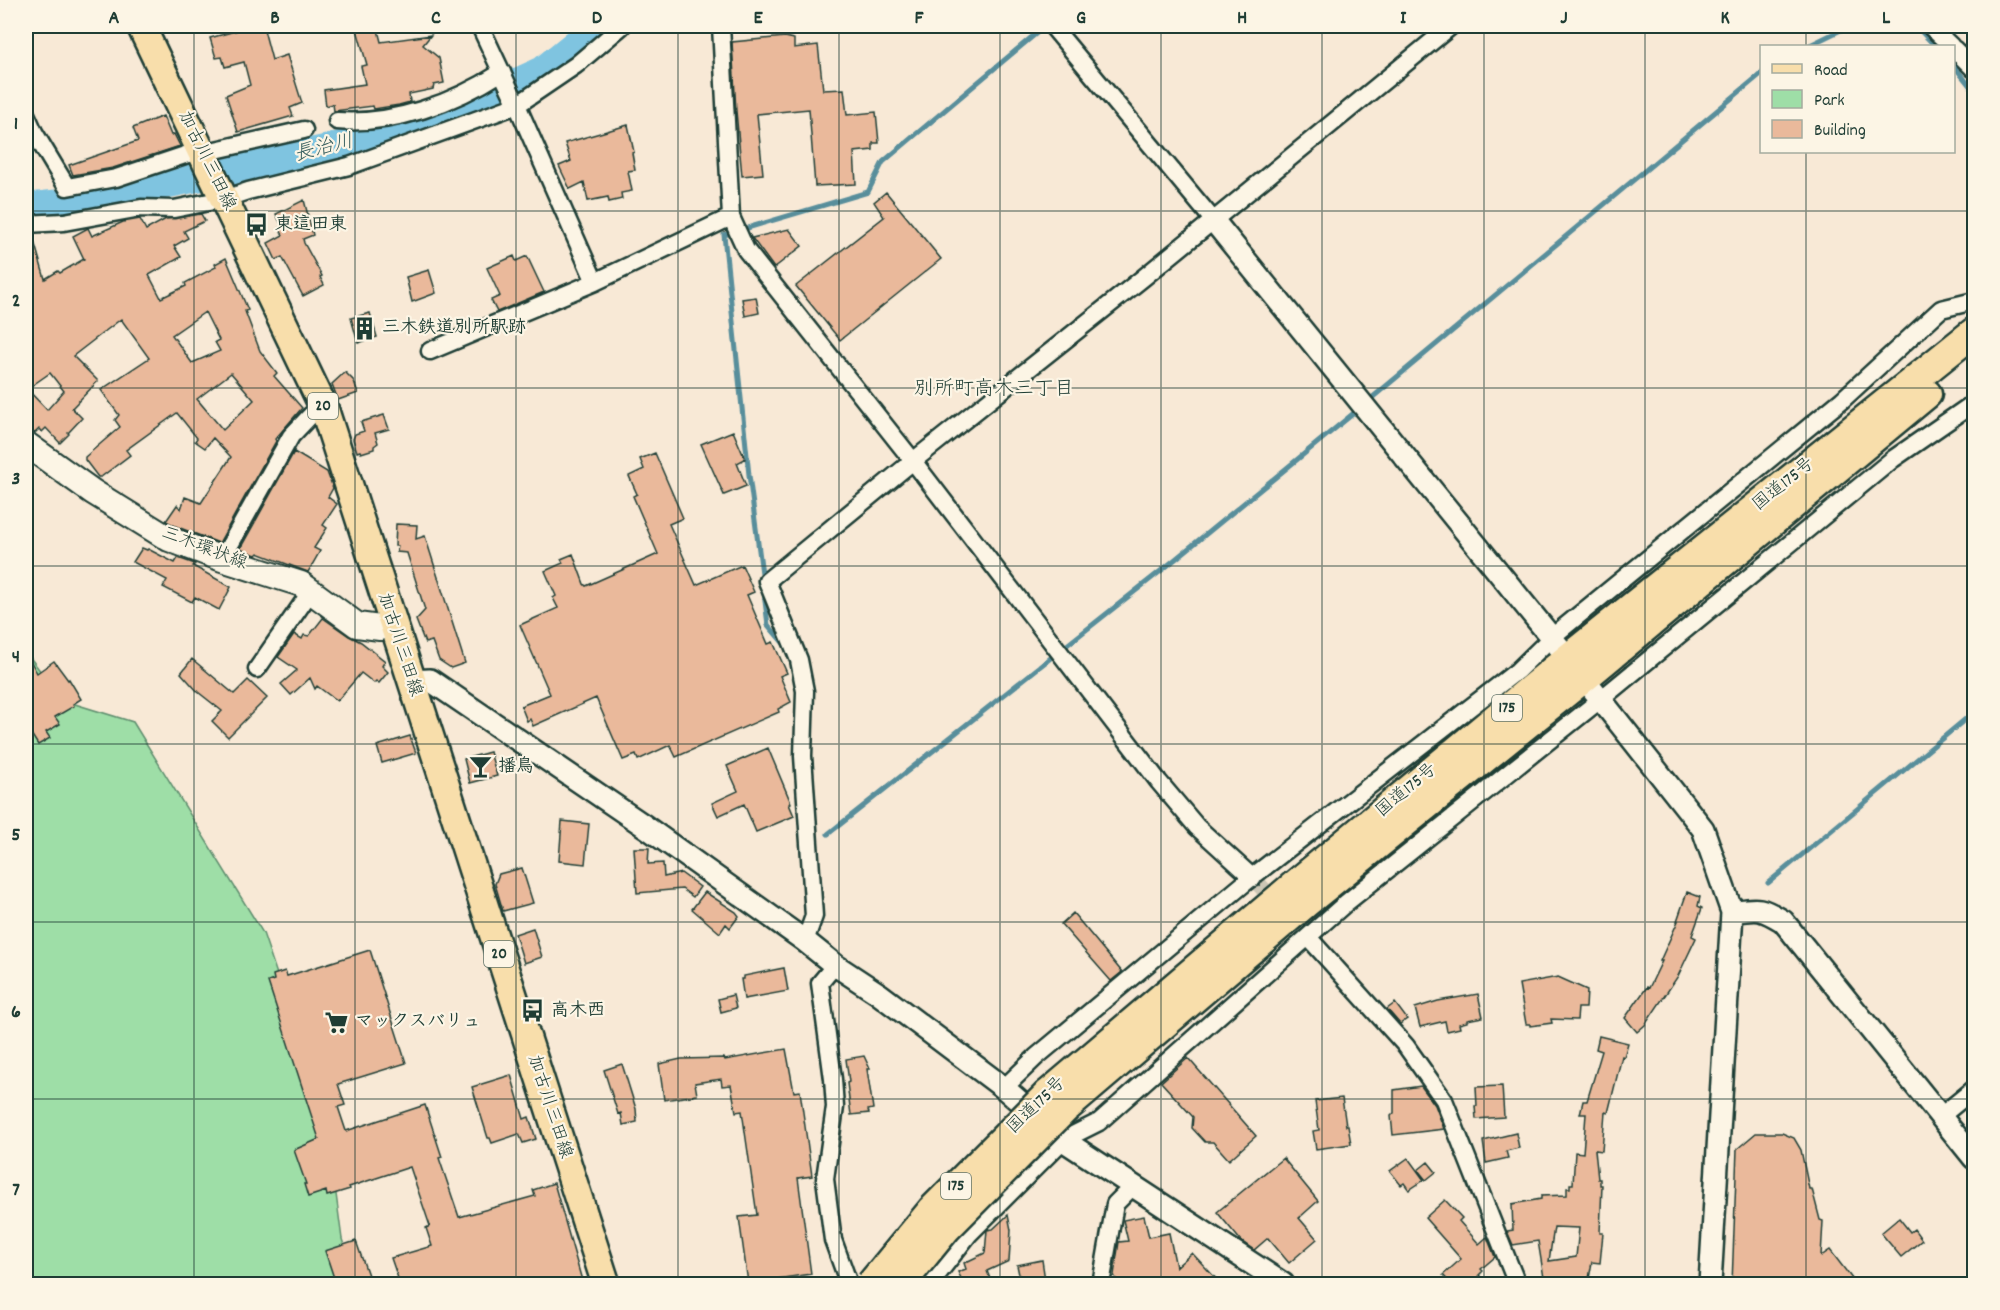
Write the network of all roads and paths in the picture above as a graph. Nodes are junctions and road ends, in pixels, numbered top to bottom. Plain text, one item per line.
1 (141, 26) edge
2 (480, 26) edge
3 (622, 26) edge
4 (721, 26) edge
5 (1052, 26) edge
6 (1451, 26) edge
7 (1930, 26) edge
8 (1949, 45) edge
9 (1955, 51) edge
10 (1974, 69) edge
11 (502, 72) junction
12 (517, 105) junction
13 (26, 114) edge
14 (337, 121) dead end
15 (304, 130) dead end
16 (202, 153) junction
17 (224, 199) junction
18 (731, 217) junction
19 (1213, 220) junction
20 (26, 224) edge
21 (595, 282) junction
22 (1974, 301) edge
23 (1974, 332) edge
24 (430, 351) dead end
25 (1974, 355) edge
26 (1974, 403) edge
27 (324, 408) junction
28 (26, 444) edge
29 (913, 461) junction
30 (222, 559) junction
31 (311, 591) junction
32 (393, 624) junction
33 (1576, 668) junction
34 (257, 669) dead end
35 (411, 681) junction
36 (1253, 878) junction
37 (1732, 912) junction
38 (1308, 937) junction
39 (806, 941) junction
40 (835, 965) junction
41 (1004, 1088) junction
42 (1974, 1089) edge
43 (1057, 1101) junction
44 (1941, 1116) junction
45 (1063, 1140) junction
46 (1974, 1158) edge
47 (1133, 1186) junction
48 (606, 1284) edge
49 (849, 1284) edge
50 (871, 1284) edge
51 (901, 1284) edge
52 (930, 1284) edge
53 (1101, 1284) edge
54 (1283, 1284) edge
55 (1517, 1284) edge
56 (1710, 1284) edge

1 - 16 main road, 加古川三田線 / 20
2 - 11 street
3 - 12 street
4 - 18 street
5 - 19 street
6 - 19 street
7 - 8 street
9 - 10 street
11 - 12 street
11 - 14 street
12 - 17 street
12 - 21 street
13 - 16 street
15 - 16 street
16 - 17 main road, 加古川三田線 / 20
17 - 20 street
17 - 27 main road, 加古川三田線 / 20
18 - 21 street
18 - 29 street
19 - 29 street
19 - 33 street
21 - 24 street
22 - 33 street
23 - 33 highway, 国道175号 / 175
25 - 33 highway, 国道175号 / 175
26 - 33 street
27 - 30 street
27 - 32 main road, 加古川三田線 / 20
28 - 30 main road, 三木環状線
29 - 36 street
29 - 39 street
30 - 31 main road, 三木環状線
31 - 32 main road, 三木環状線
31 - 34 street
32 - 35 main road, 加古川三田線 / 20
33 - 36 street
33 - 37 street
33 - 38 street
33 - 43 highway, 国道175号 / 175
35 - 39 street
35 - 48 main road, 加古川三田線 / 20
36 - 41 street
37 - 44 street
37 - 56 street
38 - 45 street
38 - 55 street
39 - 40 street
40 - 41 street
40 - 49 street
41 - 45 street
42 - 44 street
43 - 50 highway, 国道175号 / 175, bridge
43 - 51 highway, 国道175号 / 175, bridge
44 - 46 street
45 - 47 street
45 - 52 street
47 - 53 street
47 - 54 street

